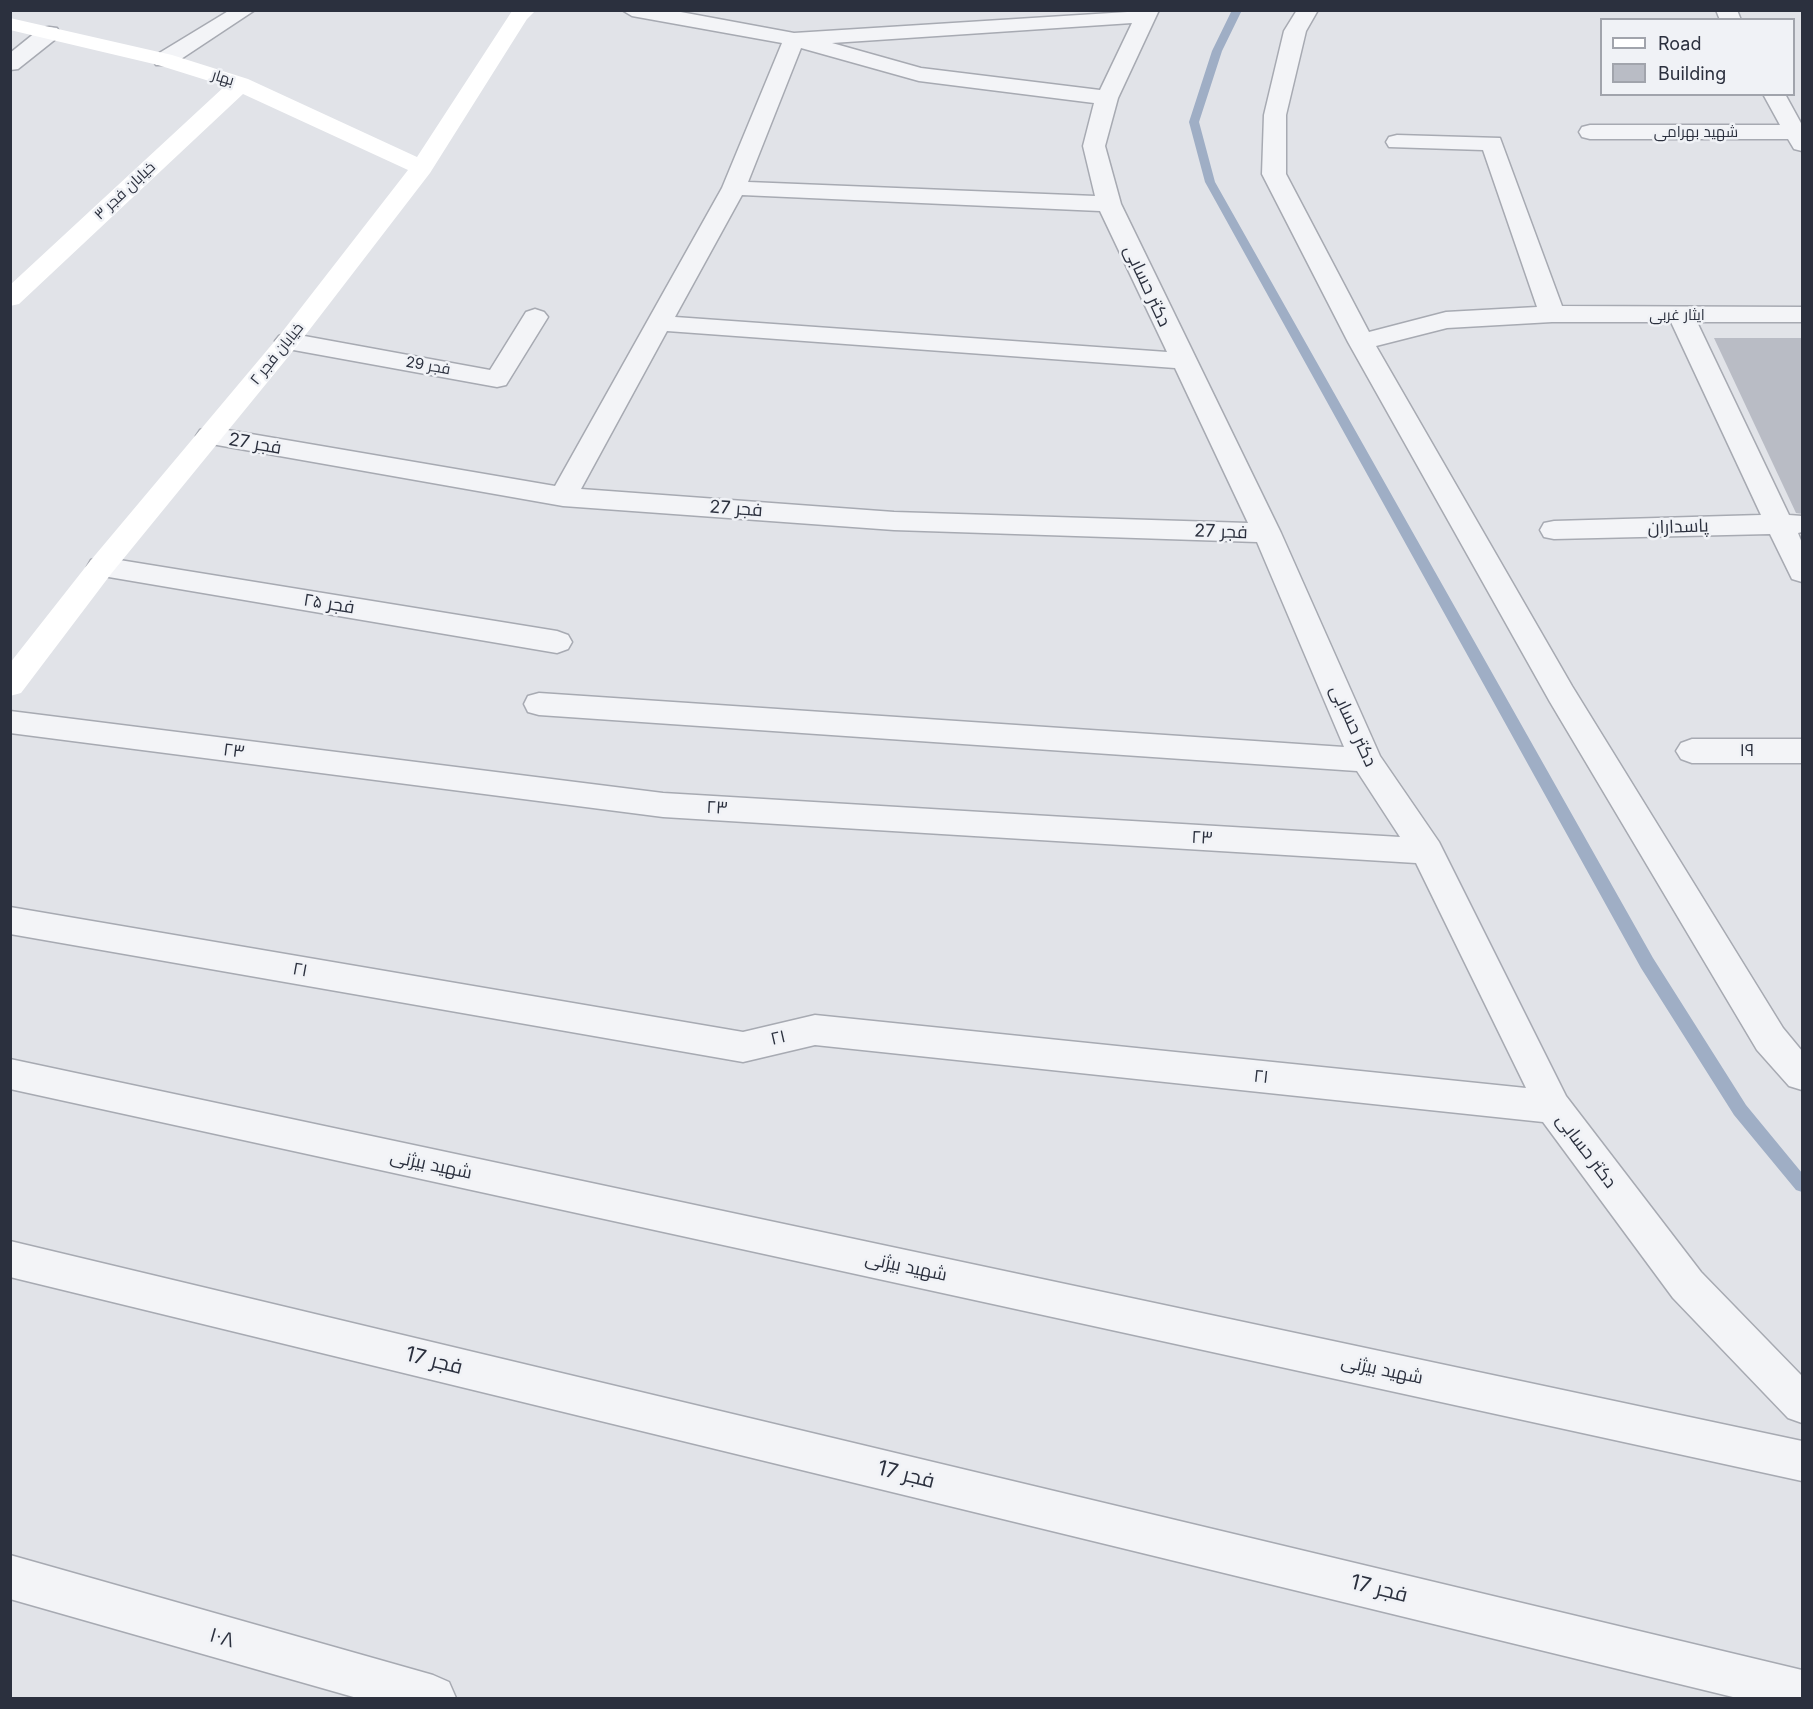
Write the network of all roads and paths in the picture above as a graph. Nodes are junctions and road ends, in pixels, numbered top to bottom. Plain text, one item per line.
1 (245, 10) edge
2 (526, 10) edge
3 (632, 10) edge
4 (1308, 10) edge
5 (1148, 13) edge
6 (10, 24) edge
7 (49, 33) junction
8 (794, 39) junction
9 (164, 60) junction
10 (10, 64) edge
11 (240, 84) junction
12 (1775, 96) edge
13 (1107, 98) junction
14 (1590, 132) dead end
15 (1800, 136) edge
16 (1397, 142) dead end
17 (422, 168) junction
18 (734, 188) junction
19 (1109, 204) junction
20 (10, 299) edge
21 (1552, 314) junction
22 (1803, 314) edge
23 (1681, 315) junction
24 (535, 317) dead end
25 (658, 323) junction
26 (288, 341) junction
27 (1361, 342) junction
28 (1182, 361) junction
29 (210, 436) junction
30 (563, 497) junction
31 (1791, 524) edge
32 (1554, 531) dead end
33 (1267, 533) junction
34 (100, 567) junction
35 (1803, 572) edge
36 (557, 642) dead end
37 (10, 685) edge
38 (538, 704) dead end
39 (10, 722) edge
40 (1692, 751) dead end
41 (1803, 751) edge
42 (1366, 760) junction
43 (1427, 851) junction
44 (10, 920) edge
45 (10, 1074) edge
46 (1803, 1075) edge
47 (1553, 1107) junction
48 (10, 1259) edge
49 (1803, 1404) edge
50 (1803, 1461) edge
51 (10, 1577) edge
52 (1803, 1692) edge
53 (433, 1698) edge

1 - 9 street
2 - 17 street, خیابان فجر ۲
3 - 8 street
4 - 27 street
5 - 8 street
5 - 13 street, دکتر حسابی
6 - 7 street, بهار
7 - 9 street, بهار
7 - 10 street
8 - 13 street
8 - 18 street
9 - 11 street, بهار
11 - 17 street, بهار
11 - 20 street, خیابان فجر ۳
12 - 15 street
13 - 19 street, دکتر حسابی
14 - 15 street, شهید بهرامی
16 - 21 street
17 - 26 street, خیابان فجر ۲
18 - 19 street
18 - 25 street
19 - 28 street, دکتر حسابی
21 - 23 street, ایثار غربی
21 - 27 street, ایثار غربی
22 - 23 street, ایثار غربی
23 - 31 street
24 - 26 street, فجر 29
25 - 28 street
25 - 30 street
26 - 29 street, خیابان فجر ۲
27 - 46 street
28 - 33 street, دکتر حسابی
29 - 30 street, فجر 27
29 - 34 street, خیابان فجر ۲
30 - 33 street, فجر 27
31 - 32 street, پاسداران
31 - 35 street
33 - 42 street, دکتر حسابی
34 - 36 street, فجر ۲۵
34 - 37 street, خیابان فجر ۲
38 - 42 street
39 - 43 street, ۲۳
40 - 41 street, ۱۹
42 - 43 street, دکتر حسابی
43 - 47 street, دکتر حسابی
44 - 47 street, ۲۱
45 - 50 street, شهید بیژنی
47 - 49 street, دکتر حسابی
48 - 52 street, فجر 17
51 - 53 street, ۱۰۸

